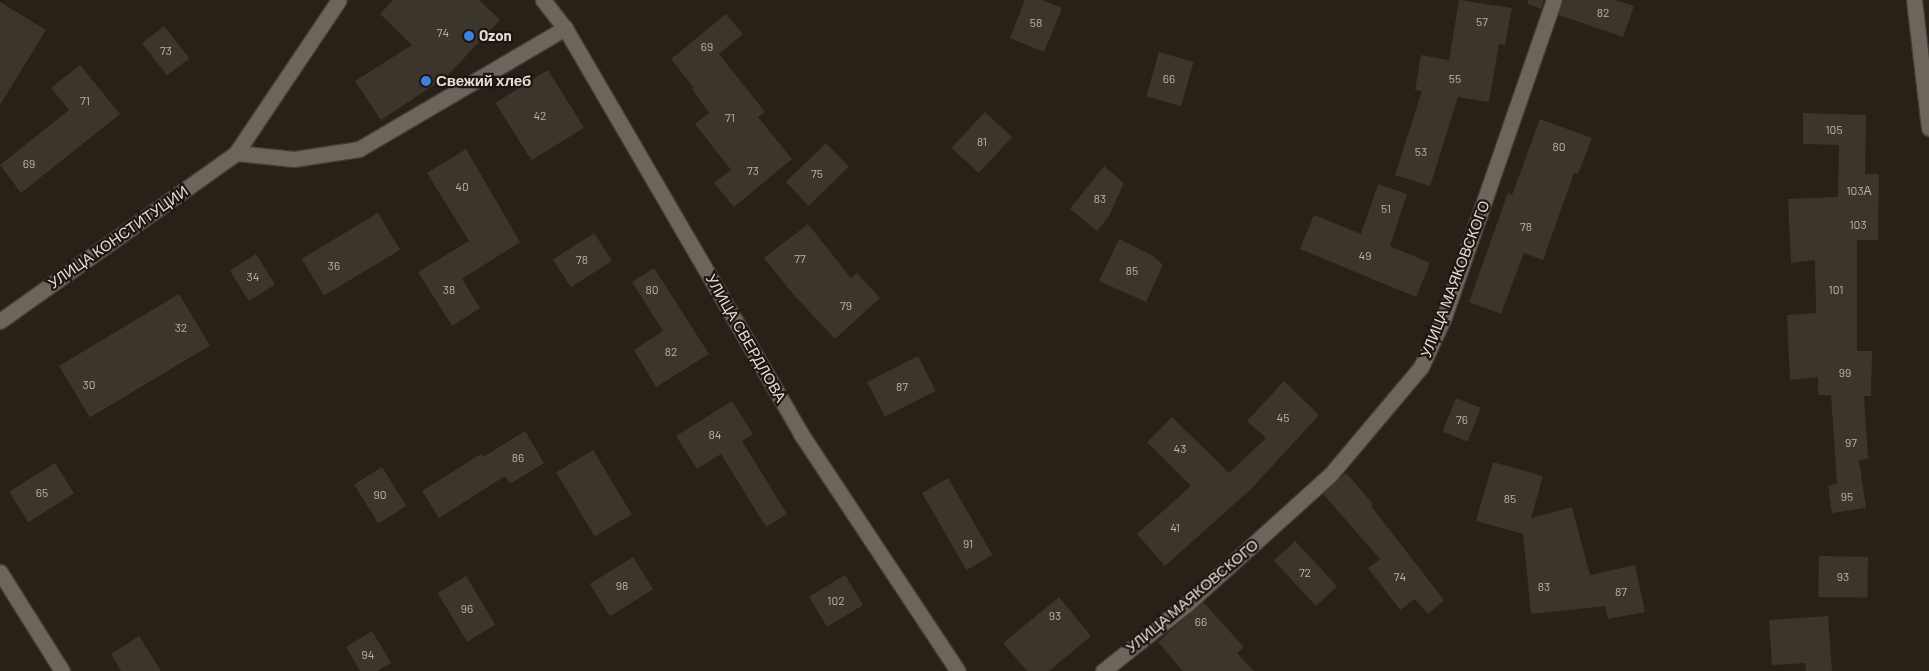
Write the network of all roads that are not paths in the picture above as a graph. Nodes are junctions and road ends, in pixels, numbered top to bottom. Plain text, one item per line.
1 (339, 0) edge
2 (543, 0) edge
3 (1554, 0) edge
4 (1914, 0) edge
5 (564, 28) junction
6 (1929, 128) edge
7 (236, 153) junction
8 (0, 321) edge
9 (0, 572) edge
10 (956, 670) edge
11 (62, 671) edge
12 (1103, 671) edge

1 - 7 street, УЛИЦА КОНСТИТУЦИИ
2 - 5 street, УЛИЦА СВЕРДЛОВА
3 - 12 street, УЛИЦА МАЯКОВСКОГО
4 - 6 street
5 - 7 street
5 - 10 street, УЛИЦА СВЕРДЛОВА
7 - 8 street, УЛИЦА КОНСТИТУЦИИ
9 - 11 street

